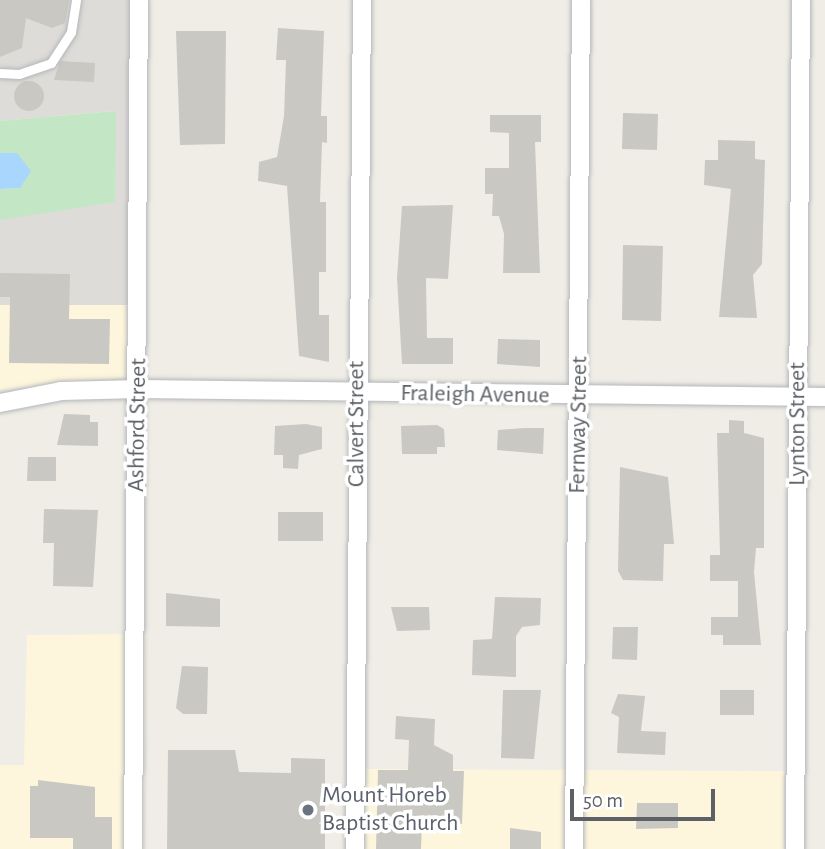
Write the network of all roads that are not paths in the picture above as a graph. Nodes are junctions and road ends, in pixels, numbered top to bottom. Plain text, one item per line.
1 (76, 0) edge
2 (139, 0) edge
3 (362, 0) edge
4 (581, 0) edge
5 (801, 0) edge
6 (0, 73) edge
7 (139, 389) junction
8 (358, 394) junction
9 (579, 396) junction
10 (798, 397) junction
11 (825, 397) edge
12 (0, 403) edge
13 (134, 849) edge
14 (355, 849) edge
15 (574, 849) edge
16 (795, 849) edge

1 - 6 lane
2 - 7 street, Ashford Street
3 - 8 street, Calvert Street
4 - 9 street, Fernway Street
5 - 10 street, Lynton Street
7 - 8 street, Fraleigh Avenue
7 - 12 street, Fraleigh Avenue
7 - 13 street, Ashford Street
8 - 9 street, Fraleigh Avenue
8 - 14 street, Calvert Street
9 - 10 street, Fraleigh Avenue
9 - 15 street, Fernway Street
10 - 11 street, Fraleigh Avenue
10 - 16 street, Lynton Street

